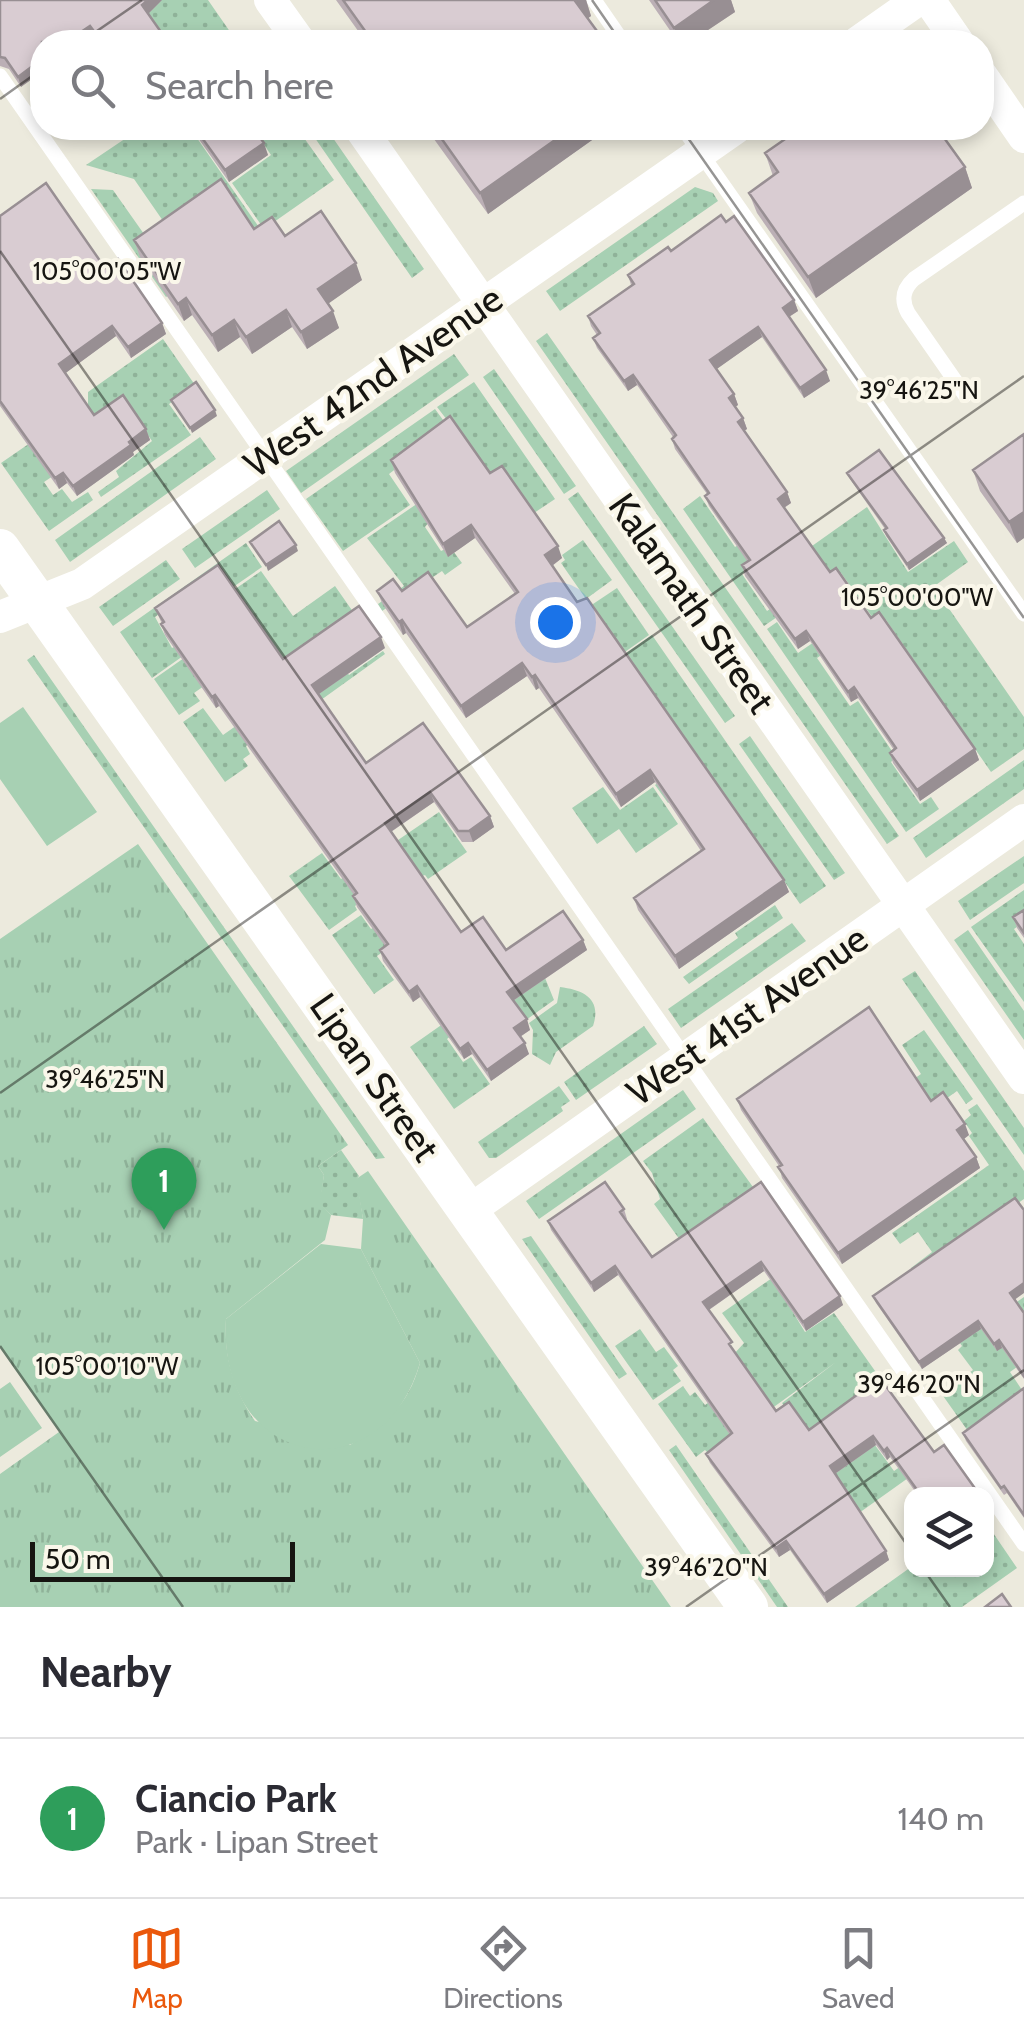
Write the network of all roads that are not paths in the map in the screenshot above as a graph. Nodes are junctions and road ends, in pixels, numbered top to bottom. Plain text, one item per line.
1 (270, 0) edge
2 (594, 0) edge
3 (918, 0) edge
4 (929, 0) edge
5 (291, 30) edge
6 (615, 30) edge
7 (875, 30) edge
8 (950, 30) edge
9 (0, 76) edge
10 (994, 93) edge
11 (30, 119) edge
12 (1024, 137) edge
13 (45, 140) edge
14 (368, 140) edge
15 (692, 140) edge
16 (1024, 203) edge
17 (483, 304) junction
18 (965, 395) dead end
19 (265, 456) junction
20 (0, 549) edge
21 (36, 600) junction
22 (1024, 614) edge
23 (0, 618) edge
24 (1024, 820) edge
25 (903, 906) junction
26 (686, 1058) junction
27 (1024, 1078) edge
28 (470, 1210) junction
29 (1024, 1544) edge
30 (748, 1607) edge

1 - 5 street
2 - 6 lane
3 - 7 street
4 - 8 street
9 - 11 lane
10 - 12 street
13 - 19 lane
14 - 17 street, Kalamath Street
15 - 17 street, West 42nd Avenue
15 - 22 lane
16 - 18 lane
17 - 19 street, West 42nd Avenue
17 - 25 street, Kalamath Street
19 - 21 street, West 42nd Avenue
19 - 26 lane
20 - 21 street, Lipan Street
21 - 23 street, West 42nd Avenue
21 - 28 street, Lipan Street
24 - 25 street, West 41st Avenue
25 - 26 street, West 41st Avenue
25 - 27 street, Kalamath Street
26 - 28 street, West 41st Avenue
26 - 29 lane
28 - 30 street, Lipan Street

